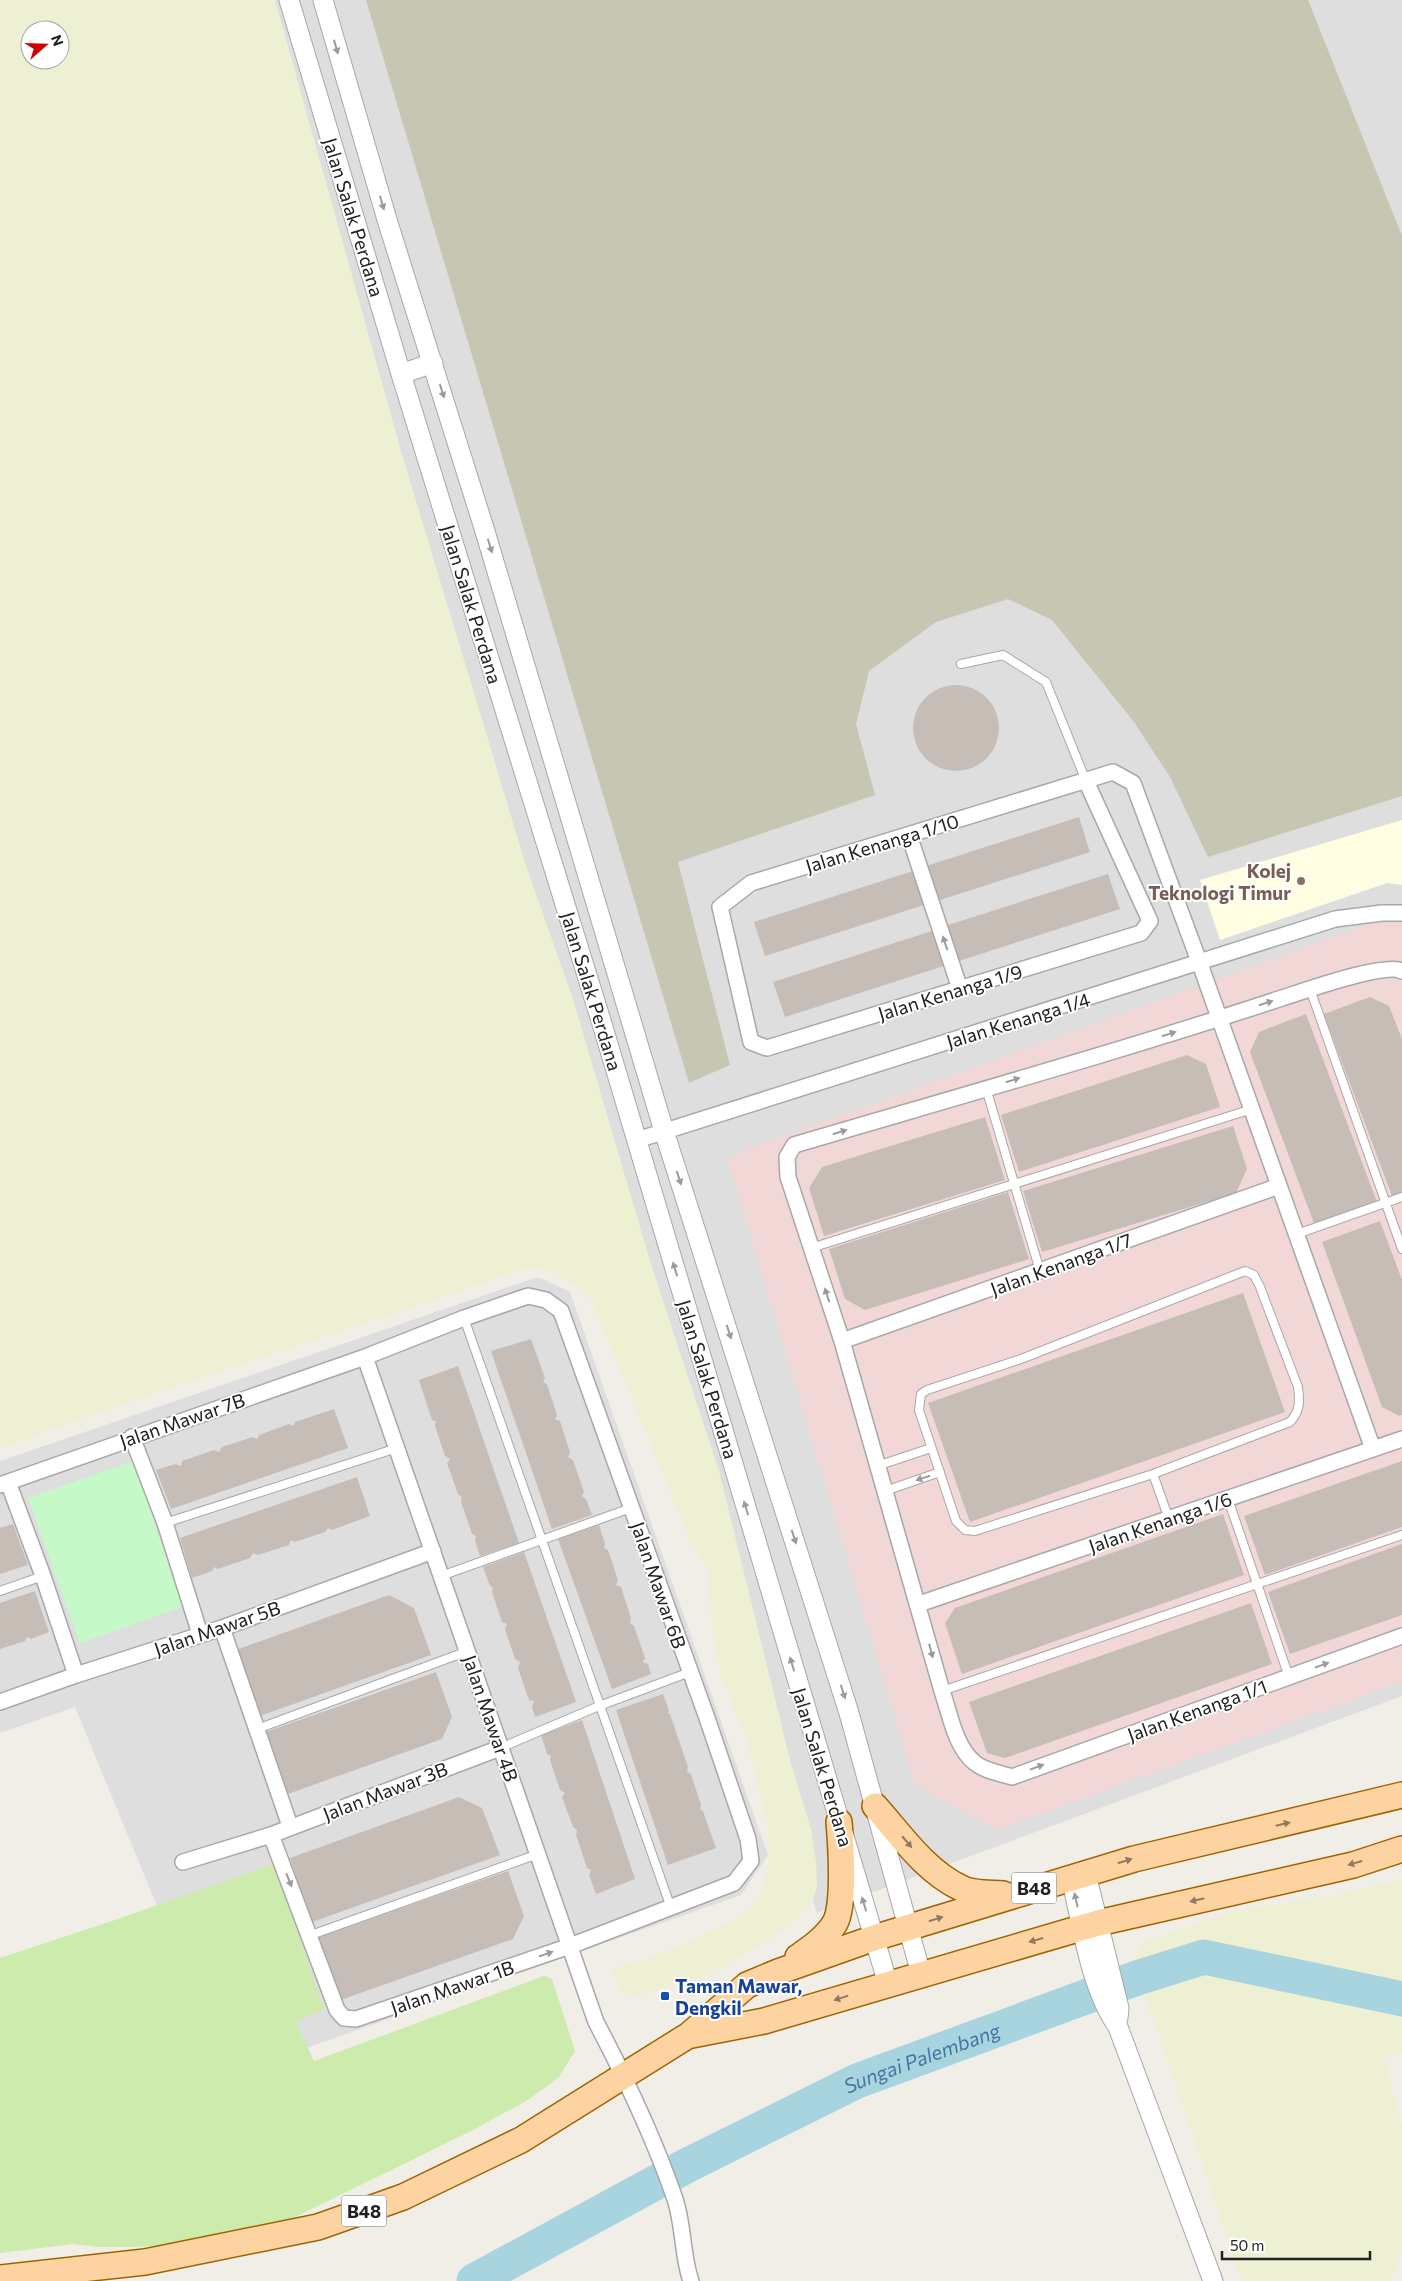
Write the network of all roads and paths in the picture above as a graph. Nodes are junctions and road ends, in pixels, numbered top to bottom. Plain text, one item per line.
1 (289, 0) edge
2 (323, 0) edge
3 (433, 363) junction
4 (401, 374) junction
5 (961, 664) dead end
6 (1086, 781) junction
7 (909, 835) junction
8 (1402, 913) edge
9 (1200, 964) junction
10 (734, 969) joint
11 (1402, 971) edge
12 (960, 989) junction
13 (1310, 989) junction
14 (1220, 1018) junction
15 (986, 1088) junction
16 (1252, 1109) junction
17 (664, 1131) junction
18 (637, 1140) junction
19 (1013, 1184) junction
20 (1279, 1186) junction
21 (1402, 1197) edge
22 (1386, 1203) junction
23 (1297, 1234) junction
24 (811, 1248) junction
25 (1402, 1249) edge
26 (1040, 1271) junction
27 (561, 1311) joint
28 (464, 1318) junction
29 (842, 1341) junction
30 (365, 1357) junction
31 (132, 1437) junction
32 (1402, 1439) edge
33 (397, 1448) junction
34 (932, 1448) junction
35 (1373, 1450) junction
36 (877, 1466) junction
37 (940, 1472) junction
38 (1153, 1474) junction
39 (4, 1483) edge
40 (885, 1491) junction
41 (1228, 1499) junction
42 (632, 1508) junction
43 (1169, 1519) junction
44 (165, 1523) junction
45 (1402, 1535) edge
46 (542, 1540) junction
47 (433, 1552) junction
48 (43, 1576) junction
49 (441, 1576) junction
50 (1258, 1584) junction
51 (0, 1591) edge
52 (918, 1604) junction
53 (222, 1628) junction
54 (200, 1634) junction
55 (1402, 1636) edge
56 (468, 1651) junction
57 (690, 1672) junction
58 (76, 1675) junction
59 (1289, 1677) junction
60 (942, 1691) junction
61 (0, 1702) edge
62 (599, 1706) junction
63 (256, 1729) junction
64 (500, 1748) junction
65 (1402, 1795) edge
66 (875, 1806) junction
67 (839, 1822) junction
68 (290, 1826) junction
69 (271, 1835) junction
70 (1402, 1849) edge
71 (538, 1854) junction
72 (751, 1861) joint
73 (183, 1862) dead end
74 (1078, 1875) junction
75 (1010, 1895) junction
76 (671, 1908) junction
77 (1090, 1925) junction
78 (908, 1927) junction
79 (310, 1936) junction
80 (874, 1938) junction
81 (570, 1946) junction
82 (778, 1972) junction
83 (921, 1974) junction
84 (888, 1984) junction
85 (689, 2035) junction
86 (624, 2076) junction
87 (0, 2278) edge
88 (691, 2281) edge
89 (1213, 2281) edge

1 - 4 street, Jalan Salak Perdana
2 -> 3 street, Jalan Salak Perdana
3 - 4 street
3 -> 17 street, Jalan Salak Perdana
4 - 18 street, Jalan Salak Perdana
5 - 6 lane
6 - 7 street, Jalan Kenanga 1/10
6 - 9 street, Jalan Kenanga 1/10
6 - 12 street, Jalan Kenanga 1/9
7 - 10 street, Jalan Kenanga 1/10
12 -> 7 street
8 - 9 street, Jalan Kenanga 1/4
9 - 14 street
9 - 17 street, Jalan Kenanga 1/4
10 - 12 street, Jalan Kenanga 1/9
11 - 13 street
14 -> 13 street
13 - 22 lane
15 -> 14 street
14 - 16 street
15 - 19 lane
24 -> 15 street
16 - 19 lane
16 - 20 street
17 - 18 street, Jalan Kenanga 1/4
17 -> 66 street, Jalan Salak Perdana
67 -> 18 street, Jalan Salak Perdana
19 - 24 lane
19 - 26 lane
20 - 23 street
20 - 26 street, Jalan Kenanga 1/7
21 - 22 lane
22 - 23 lane
22 - 25 lane
23 - 35 street
29 -> 24 street
26 - 29 street, Jalan Kenanga 1/7
27 - 28 street, Jalan Mawar 7B
27 - 42 street, Jalan Mawar 6B
28 - 30 street, Jalan Mawar 7B
28 - 46 lane
29 - 36 street
30 - 31 street, Jalan Mawar 7B
30 - 33 street, Jalan Mawar 4B
31 - 39 street, Jalan Mawar 7B
31 - 44 street
32 - 35 street, Jalan Kenanga 1/6
33 - 44 lane
33 - 47 street, Jalan Mawar 4B
34 - 36 lane
34 - 37 lane
34 - 38 lane
35 - 41 street, Jalan Kenanga 1/6
36 - 40 street
37 - 38 lane
37 -> 40 lane
38 - 43 lane
39 - 48 street
40 - 52 street
41 - 43 street, Jalan Kenanga 1/6
41 - 50 lane
42 - 46 lane
42 - 57 street, Jalan Mawar 6B
43 - 52 street, Jalan Kenanga 1/6
44 - 54 street
45 - 50 lane
46 - 49 lane
46 - 62 lane
47 - 49 street, Jalan Mawar 4B
47 - 53 street, Jalan Mawar 5B
48 - 51 lane
48 - 58 street
49 - 56 street, Jalan Mawar 4B
50 - 59 lane
50 - 60 lane
52 -> 60 street
53 - 54 street, Jalan Mawar 5B
53 - 63 street
54 - 58 street, Jalan Mawar 5B
59 -> 55 street, Jalan Kenanga 1/1
56 - 63 lane
56 - 64 street, Jalan Mawar 4B
57 - 62 lane
57 - 72 street, Jalan Mawar 6B
58 - 61 street, Jalan Mawar 5B
60 -> 59 street, Jalan Kenanga 1/1
62 - 64 lane
62 - 76 lane
63 - 68 street
64 - 68 street, Jalan Mawar 3B
64 - 71 street, Jalan Mawar 4B
74 -> 65 main road, B48
66 -> 75 main road
66 - 78 street, Jalan Salak Perdana
80 -> 67 street, Jalan Salak Perdana
67 - 82 main road
68 - 69 street, Jalan Mawar 3B
69 - 73 street, Jalan Mawar 3B
69 -> 79 street
70 -> 77 main road, B48
71 - 79 lane
71 - 81 street, Jalan Mawar 4B
72 - 76 street, Jalan Mawar 1B
74 - 75 main road, B48
74 - 77 street
78 -> 75 main road, B48
76 - 81 street, Jalan Mawar 1B
77 -> 83 main road, B48
77 - 89 street
78 - 80 main road, B48
78 - 83 street, Jalan Salak Perdana
79 -> 81 street, Jalan Mawar 1B
80 - 82 main road, B48
80 - 84 street, Jalan Salak Perdana
81 - 86 street, Jalan Mawar 4B
82 - 85 main road, B48
83 - 84 main road, B48
84 -> 85 main road, B48
85 - 86 main road, B48
86 - 87 main road, B48
86 - 88 street, Jalan Mawar 4B

